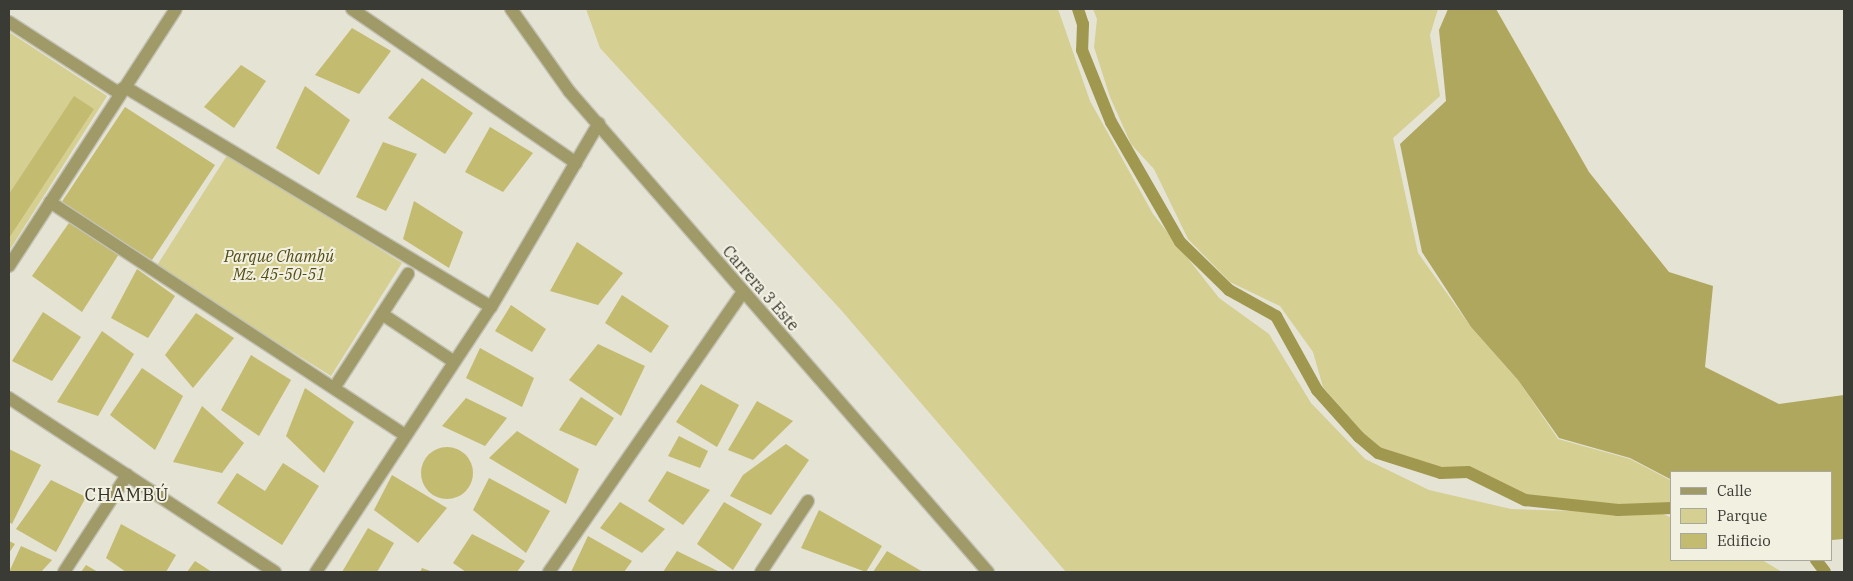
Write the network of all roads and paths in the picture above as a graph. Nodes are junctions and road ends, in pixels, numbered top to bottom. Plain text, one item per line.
1 (176, 9) edge
2 (352, 9) edge
3 (514, 14) edge
4 (9, 22) edge
5 (121, 90) junction
6 (599, 123) junction
7 (576, 163) junction
8 (50, 202) junction
9 (9, 266) edge
10 (408, 274) dead end
11 (743, 292) junction
12 (491, 307) junction
13 (382, 314) junction
14 (453, 361) junction
15 (338, 382) dead end
16 (9, 398) edge
17 (405, 435) junction
18 (127, 475) junction
19 (808, 502) dead end
20 (64, 572) edge
21 (275, 572) edge
22 (316, 572) edge
23 (549, 572) edge
24 (761, 572) edge
25 (988, 572) edge

1 - 5 street
2 - 7 street
3 - 6 street, Carrera 3 Este
4 - 5 street
5 - 8 street
5 - 12 street
6 - 7 street
6 - 11 street, Carrera 3 Este
7 - 12 street
8 - 9 street
8 - 17 street
10 - 13 street
11 - 23 street
11 - 25 street, Carrera 3 Este
12 - 14 street
13 - 14 street
13 - 15 street
14 - 17 street
16 - 18 street
17 - 22 street
18 - 20 street
18 - 21 street
19 - 24 street

